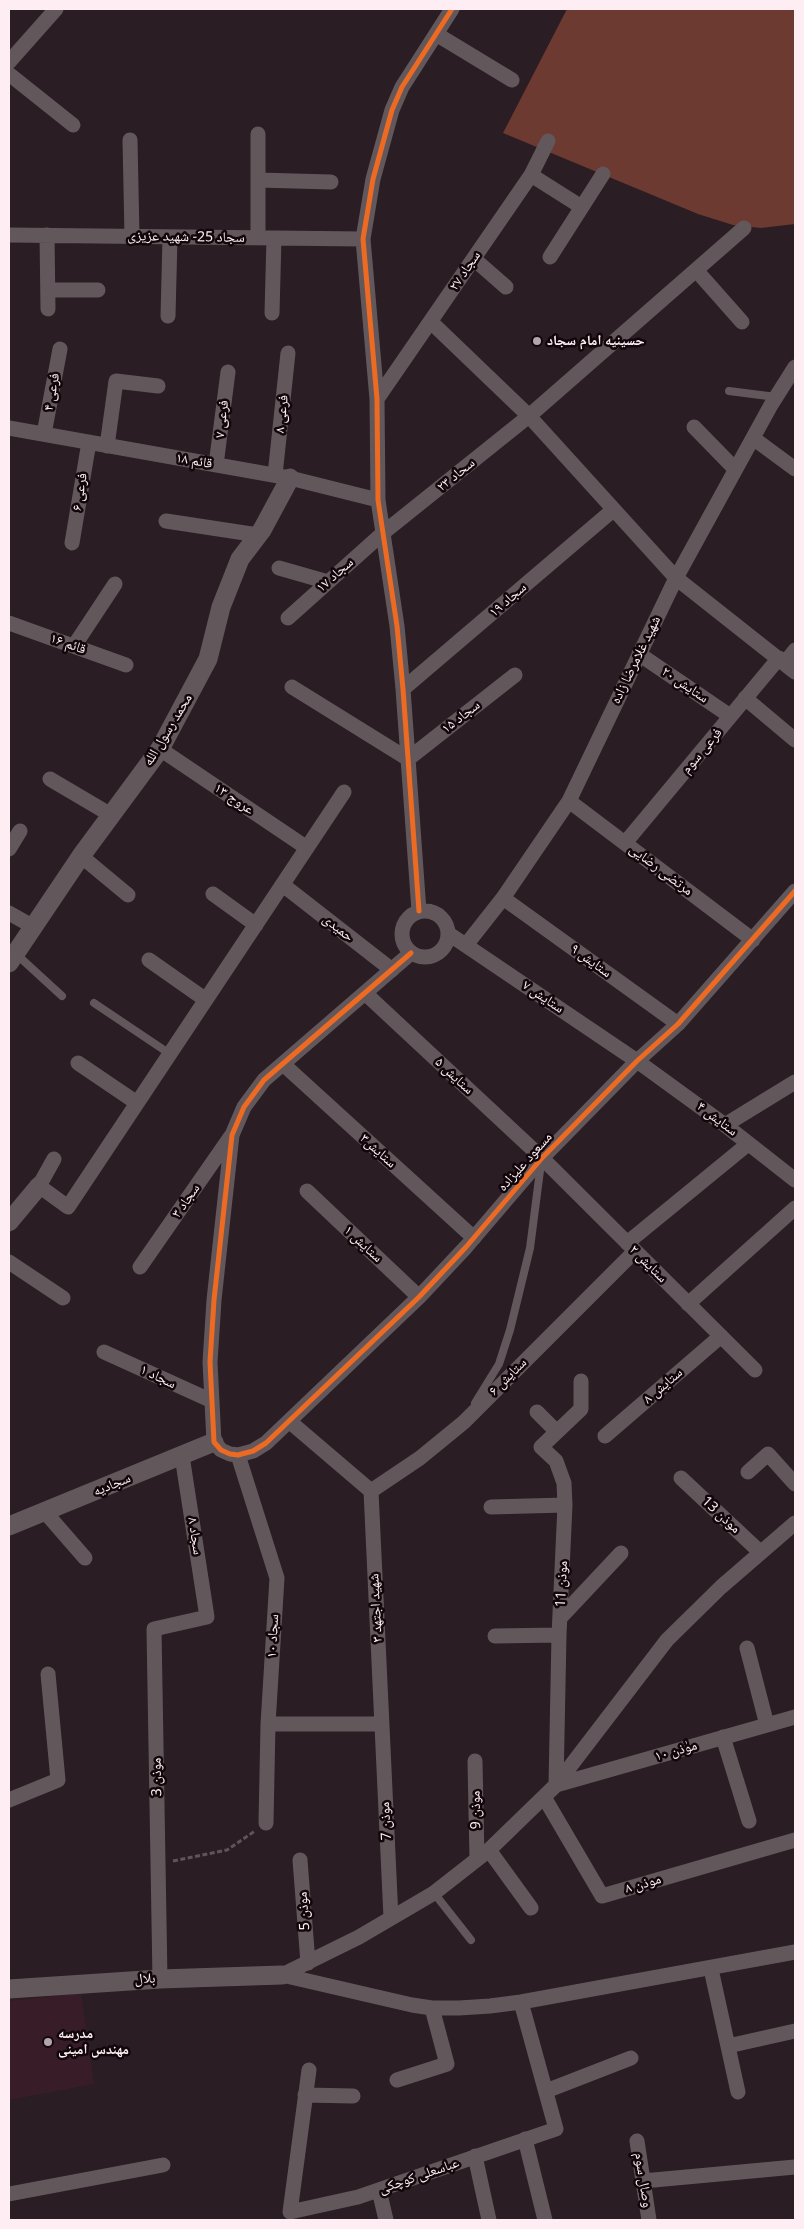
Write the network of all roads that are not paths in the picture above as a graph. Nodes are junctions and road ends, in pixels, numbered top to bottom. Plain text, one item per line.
1 (56, 9) edge
2 (452, 9) edge
3 (436, 34) junction
4 (9, 62) edge
5 (9, 74) edge
6 (512, 80) dead end
7 (74, 125) dead end
8 (258, 134) dead end
9 (130, 140) dead end
10 (548, 141) dead end
11 (531, 174) junction
12 (603, 174) dead end
13 (258, 180) junction
14 (331, 182) dead end
15 (580, 206) junction
16 (744, 228) dead end
17 (9, 235) edge
18 (48, 236) junction
19 (132, 236) junction
20 (170, 237) junction
21 (258, 238) junction
22 (274, 238) junction
23 (363, 239) junction
24 (550, 257) dead end
25 (474, 259) junction
26 (696, 270) junction
27 (506, 287) dead end
28 (48, 290) junction
29 (98, 290) dead end
30 (48, 309) dead end
31 (272, 313) dead end
32 (168, 316) dead end
33 (431, 322) junction
34 (742, 322) dead end
35 (60, 349) dead end
36 (288, 353) dead end
37 (795, 367) edge
38 (228, 372) dead end
39 (158, 386) dead end
40 (729, 392) dead end
41 (776, 397) junction
42 (377, 399) junction
43 (529, 416) junction
44 (694, 427) dead end
45 (9, 428) edge
46 (44, 434) junction
47 (753, 438) junction
48 (89, 442) junction
49 (108, 446) junction
50 (216, 465) junction
51 (735, 469) junction
52 (795, 469) edge
53 (282, 476) junction
54 (378, 500) junction
55 (613, 510) junction
56 (166, 521) dead end
57 (383, 533) junction
58 (258, 535) junction
59 (72, 543) dead end
60 (280, 568) dead end
61 (676, 578) junction
62 (328, 582) junction
63 (115, 584) dead end
64 (288, 618) dead end
65 (9, 623) edge
66 (74, 646) junction
67 (795, 650) edge
68 (639, 654) junction
69 (786, 664) edge
70 (126, 665) dead end
71 (515, 675) dead end
72 (292, 687) dead end
73 (403, 689) junction
74 (745, 698) junction
75 (730, 716) junction
76 (795, 740) edge
77 (160, 749) junction
78 (408, 759) junction
79 (50, 779) dead end
80 (344, 792) dead end
81 (569, 801) junction
82 (111, 815) junction
83 (20, 831) dead end
84 (625, 844) junction
85 (307, 848) junction
86 (9, 850) edge
87 (81, 856) junction
88 (283, 885) junction
89 (795, 891) edge
90 (213, 894) dead end
91 (128, 895) dead end
92 (503, 898) junction
93 (419, 912) junction
94 (9, 913) edge
95 (256, 925) junction
96 (32, 926) junction
97 (449, 934) junction
98 (753, 940) junction
99 (466, 945) junction
100 (411, 953) junction
101 (12, 958) edge
102 (149, 960) dead end
103 (392, 970) junction
104 (366, 994) junction
105 (62, 996) dead end
106 (206, 1000) junction
107 (94, 1004) dead end
108 (678, 1024) junction
109 (170, 1054) junction
110 (637, 1061) junction
111 (78, 1063) dead end
112 (282, 1064) junction
113 (795, 1082) edge
114 (137, 1104) junction
115 (725, 1125) junction
116 (232, 1135) junction
117 (748, 1144) junction
118 (542, 1158) junction
119 (54, 1159) dead end
120 (795, 1180) edge
121 (39, 1186) junction
122 (307, 1191) dead end
123 (795, 1208) edge
124 (9, 1222) edge
125 (474, 1238) junction
126 (631, 1247) junction
127 (9, 1262) edge
128 (140, 1267) dead end
129 (419, 1297) junction
130 (63, 1298) dead end
131 (688, 1304) junction
132 (721, 1336) junction
133 (104, 1352) dead end
134 (755, 1370) dead end
135 (581, 1381) dead end
136 (212, 1401) junction
137 (537, 1412) dead end
138 (288, 1421) junction
139 (464, 1422) junction
140 (556, 1432) junction
141 (605, 1436) dead end
142 (214, 1442) junction
143 (238, 1455) junction
144 (182, 1456) junction
145 (748, 1472) dead end
146 (681, 1478) dead end
147 (795, 1484) edge
148 (371, 1492) junction
149 (565, 1505) junction
150 (492, 1508) dead end
151 (46, 1512) junction
152 (795, 1523) edge
153 (9, 1526) edge
154 (760, 1552) junction
155 (621, 1553) dead end
156 (85, 1558) dead end
157 (207, 1617) joint
158 (560, 1618) junction
159 (559, 1635) junction
160 (495, 1636) dead end
161 (747, 1648) dead end
162 (48, 1674) dead end
163 (795, 1717) edge
164 (268, 1724) junction
165 (382, 1724) junction
166 (767, 1725) junction
167 (723, 1737) junction
168 (475, 1761) dead end
169 (556, 1785) junction
170 (544, 1797) junction
171 (9, 1800) edge
172 (749, 1821) dead end
173 (266, 1823) road end
174 (795, 1840) edge
175 (483, 1855) junction
176 (300, 1860) dead end
177 (434, 1893) junction
178 (531, 1908) dead end
179 (391, 1918) junction
180 (471, 1940) dead end
181 (795, 1952) edge
182 (308, 1963) junction
183 (711, 1969) junction
184 (282, 1975) junction
185 (160, 1979) junction
186 (9, 1989) edge
187 (521, 2002) junction
188 (432, 2008) junction
189 (795, 2031) edge
190 (728, 2046) junction
191 (631, 2058) dead end
192 (309, 2070) dead end
193 (397, 2080) dead end
194 (546, 2092) junction
195 (738, 2092) dead end
196 (306, 2095) junction
197 (354, 2096) dead end
198 (525, 2139) junction
199 (637, 2141) dead end
200 (475, 2156) junction
201 (162, 2165) dead end
202 (795, 2167) edge
203 (643, 2181) junction
204 (379, 2190) junction
205 (9, 2194) edge
206 (386, 2220) edge
207 (489, 2220) edge
208 (545, 2220) edge
209 (649, 2220) edge

1 - 4 street
2 - 3 street
3 - 6 street
3 - 23 street
5 - 7 street
8 - 13 street
9 - 19 street
10 - 11 street, سجاد ۲۷
11 - 15 street
11 - 25 street, سجاد ۲۷
12 - 15 street
13 - 14 street
13 - 21 street
15 - 24 street
16 - 26 street, سحاد ۲۳
17 - 18 street, سجاد 25- شهید عزیزی
18 - 19 street, سجاد 25- شهید عزیزی
18 - 28 street
19 - 20 street, سجاد 25- شهید عزیزی
20 - 21 street, سجاد 25- شهید عزیزی
20 - 32 street
21 - 22 street, سجاد 25- شهید عزیزی
22 - 23 street, سجاد 25- شهید عزیزی
22 - 31 street
23 - 42 street
25 - 27 street
25 - 33 street, سجاد ۲۷
26 - 34 street
26 - 43 street, سحاد ۲۳
28 - 29 street
28 - 30 street
33 - 42 street, سجاد ۲۷
33 - 43 street
35 - 46 street, فرعی ۴
36 - 53 street, فرعی ۸
37 - 41 street, شهید غلامرضا زاده
38 - 50 street, فرعی ۷
39 - 49 street
40 - 41 lane
41 - 47 street, شهید غلامرضا زاده
42 - 54 street
43 - 55 street
43 - 57 street, سحاد ۲۳
44 - 51 street
45 - 46 street, قائم ۱۸
46 - 48 street, قائم ۱۸
47 - 51 street, شهید غلامرضا زاده
47 - 52 street
48 - 49 street, قائم ۱۸
48 - 59 street, فرعی ۶
49 - 50 street, قائم ۱۸
50 - 53 street, قائم ۱۸
51 - 61 street, شهید غلامرضا زاده
53 - 54 street, قائم ۱۸
53 - 58 street, محمد رسول الله
54 - 57 street
55 - 61 street
55 - 73 street, سجاد ۱۹
56 - 58 street
57 - 62 street, سجاد ۱۷
57 - 73 street
58 - 77 street, محمد رسول الله
60 - 62 street
61 - 68 street, شهید غلامرضا زاده
61 - 69 street
62 - 64 street, سجاد ۱۷
63 - 66 street
65 - 66 street, قائم ۱۶
66 - 70 street, قائم ۱۶
67 - 69 street, فرعی سوم
68 - 75 street, ستایش ۲۰
68 - 81 street, شهید غلامرضا زاده
69 - 74 street, فرعی سوم
71 - 78 street, سجاد ۱۵
72 - 78 street
73 - 78 street
74 - 75 street, فرعی سوم
74 - 76 street
75 - 84 street, فرعی سوم
77 - 82 street, محمد رسول الله
77 - 85 street, عروج ۱۳
78 - 93 street
79 - 82 street
80 - 85 street
81 - 84 street, مرتضی رضایی
81 - 92 street, شهید غلامرضا زاده
82 - 87 street, محمد رسول الله
83 - 86 street
84 - 98 street, مرتضی رضایی
85 - 88 street
87 - 91 street
87 - 96 street, محمد رسول الله
88 - 95 street
88 - 103 street, حمیدی
89 - 98 street, مسعود علیزاده
90 - 95 street
92 - 99 street, شهید غلامرضا زاده
92 - 108 street, ستایش ۹
93 - 97 street
93 - 100 street
94 - 96 street
95 - 106 street
96 - 101 street, محمد رسول الله
97 - 99 street, ستایش ۷
97 - 100 street
98 - 108 street, مسعود علیزاده
99 - 110 street, ستایش ۷
100 - 103 street
101 - 105 lane
102 - 106 street
103 - 104 street
104 - 112 street
104 - 118 street, ستایش ۵
106 - 109 street
107 - 109 lane
108 - 110 street, مسعود علیزاده
109 - 114 street
110 - 115 street, ستایش ۴
110 - 118 street, مسعود علیزاده
111 - 114 street
112 - 116 street
112 - 125 street, ستایش۳
113 - 115 street
114 - 121 street
115 - 117 street, ستایش ۴
116 - 128 street, سجاد ۳
116 - 136 street
117 - 120 street, ستایش ۴
117 - 126 street
118 - 125 street, مسعود علیزاده
118 - 126 street, ستایش ۲
118 - 139 lane
119 - 121 street
121 - 124 street
122 - 129 street, ستایش ۱
123 - 131 street
125 - 129 street, مسعود علیزاده
126 - 131 street, ستایش ۲
126 - 139 street, ستایش ۶
127 - 130 street
129 - 138 street, مسعود علیزاده
131 - 132 street, ستایش ۲
132 - 134 street, ستایش ۲
132 - 141 street, ستایش ۸
133 - 136 street, سجاد ۱
135 - 140 street, موذن 11
136 - 142 street
137 - 140 street
138 - 143 street, مسعود علیزاده
138 - 148 street
139 - 148 street, ستایش ۶
140 - 149 street, موذن 11
142 - 143 street
142 - 144 street, سجادیه
143 - 164 street, سجاد ۱۰
144 - 151 street, سجادیه
144 - 157 street, سجاد ۸
145 - 147 street
146 - 154 street, موذن 13
148 - 165 street, شهید اجتهد ۳
149 - 150 street
149 - 158 street, موذن 11
151 - 153 street, سجادیه
151 - 156 street
152 - 154 street
154 - 169 street
155 - 158 street
157 - 185 street, موذن 3
158 - 159 street, موذن 11
159 - 160 street
159 - 169 street, موذن 11
161 - 166 street
162 - 171 street
163 - 166 street, موٰذن ۱۰
164 - 165 street
164 - 173 street, سجاد ۱۰
165 - 179 street, موذن 7
166 - 167 street, موٰذن ۱۰
167 - 169 street, موٰذن ۱۰
167 - 172 street
168 - 175 street, موذن 9
169 - 170 street
170 - 174 street, موذن ۸
170 - 175 street
175 - 177 street
175 - 178 street
176 - 182 street, موذن 5
177 - 179 street
177 - 180 lane
179 - 182 street
181 - 183 street
182 - 184 street
183 - 187 street
183 - 190 street
184 - 185 street, بلال
184 - 188 street
185 - 186 street, بلال
187 - 188 street
187 - 194 street, عباسعلی کوچکی
188 - 193 street
189 - 190 street
190 - 195 street
191 - 194 street
192 - 196 street, عباسعلی کوچکی
194 - 198 street, عباسعلی کوچکی
196 - 197 street
196 - 204 street, عباسعلی کوچکی
198 - 200 street, عباسعلی کوچکی
198 - 208 street
199 - 203 street, وصال سوم
200 - 204 street, عباسعلی کوچکی
200 - 207 street
201 - 205 street
202 - 203 street
203 - 209 street, وصال سوم
204 - 206 street

